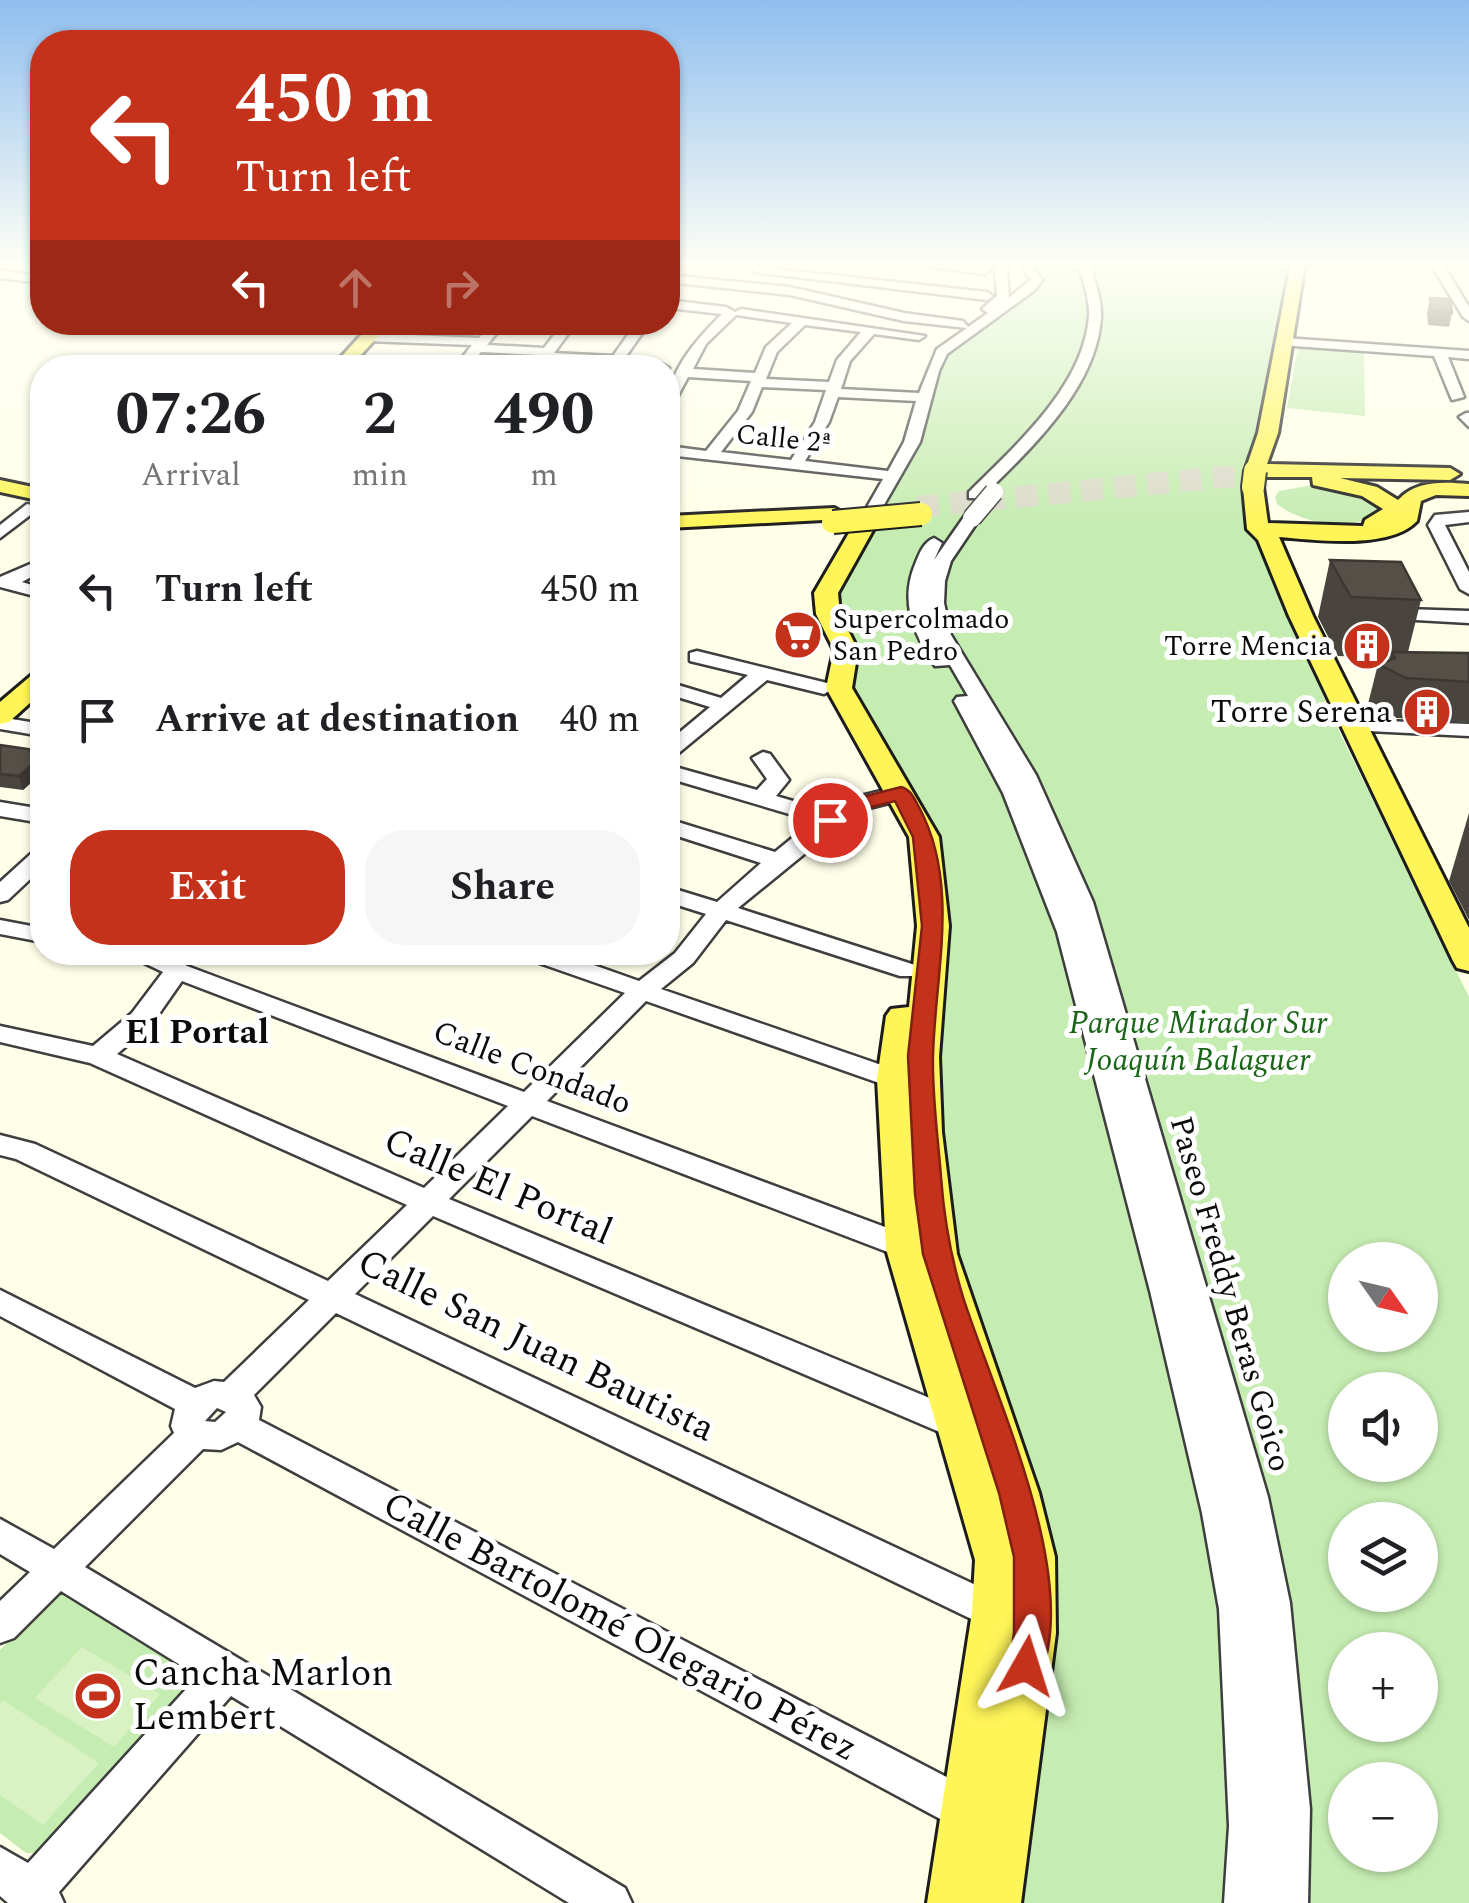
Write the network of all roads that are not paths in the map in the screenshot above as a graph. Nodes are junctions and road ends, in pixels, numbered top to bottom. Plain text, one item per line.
1 (696, 352) edge
2 (770, 352) edge
3 (851, 352) edge
4 (932, 352) edge
5 (1083, 352) edge
6 (1095, 352) edge
7 (1283, 352) edge
8 (1422, 352) edge
9 (1439, 353) junction
10 (1469, 354) edge
11 (680, 370) edge
12 (685, 371) junction
13 (680, 380) edge
14 (760, 380) junction
15 (834, 389) junction
16 (918, 397) junction
17 (1457, 398) dead end
18 (680, 453) edge
19 (710, 456) junction
20 (794, 465) junction
21 (888, 475) junction
22 (1469, 477) edge
23 (1266, 479) junction
24 (0, 480) edge
25 (30, 480) edge
26 (1320, 481) junction
27 (1469, 489) edge
28 (30, 493) edge
29 (30, 505) edge
30 (919, 510) tunnel mouth
31 (967, 511) junction
32 (848, 516) junction
33 (1469, 517) edge
34 (680, 522) edge
35 (1317, 527) junction
36 (680, 529) edge
37 (1265, 529) junction
38 (0, 533) edge
39 (30, 570) edge
40 (4, 582) edge
41 (30, 589) edge
42 (1469, 589) edge
43 (1405, 615) edge
44 (1469, 617) edge
45 (697, 657) dead end
46 (762, 674) junction
47 (30, 678) edge
48 (30, 683) edge
49 (824, 688) junction
50 (680, 692) edge
51 (0, 697) edge
52 (724, 705) junction
53 (0, 720) edge
54 (1355, 726) junction
55 (30, 727) edge
56 (1469, 730) edge
57 (680, 742) edge
58 (763, 758) dead end
59 (680, 775) edge
60 (892, 794) junction
61 (761, 799) junction
62 (0, 809) edge
63 (30, 814) edge
64 (830, 820) junction
65 (680, 830) edge
66 (780, 862) junction
67 (30, 867) edge
68 (0, 895) edge
69 (680, 898) edge
70 (721, 911) junction
71 (0, 927) edge
72 (30, 933) edge
73 (680, 961) edge
74 (1469, 962) edge
75 (171, 965) edge
76 (567, 965) edge
77 (675, 965) edge
78 (909, 970) junction
79 (190, 976) junction
80 (641, 992) junction
81 (0, 1034) edge
82 (98, 1056) junction
83 (908, 1084) junction
84 (1127, 1102) junction
85 (528, 1104) junction
86 (0, 1145) edge
87 (428, 1202) junction
88 (922, 1252) junction
89 (334, 1296) junction
90 (0, 1302) edge
91 (236, 1410) junction
92 (196, 1419) junction
93 (960, 1426) junction
94 (0, 1534) edge
95 (58, 1571) junction
96 (997, 1612) junction
97 (0, 1626) edge
98 (1032, 1633) junction
99 (228, 1672) junction
100 (968, 1812) junction
101 (1002, 1830) junction
102 (24, 1888) edge
103 (610, 1903) edge
104 (955, 1903) edge
105 (993, 1903) edge
106 (1246, 1903) edge
107 (1286, 1903) edge

1 - 12 street
2 - 14 street
3 - 15 street
4 - 16 street
5 - 31 street, Paseo Freddy Beras Goico
6 - 31 street, Paseo Freddy Beras Goico, bridge
7 - 23 main road
8 - 9 street
9 - 10 street
9 - 17 street
11 - 12 street
12 - 13 street
12 - 14 street
14 - 15 street
14 - 19 street
15 - 16 street
15 - 20 street
16 - 21 street
18 - 19 street, Calle 2ª
19 - 20 street, Calle 2ª
20 - 21 street, Calle 2ª
21 - 32 street
22 - 23 main road
23 - 26 main road
23 - 35 main road
23 - 37 main road
24 - 25 main road
24 - 28 main road
26 - 27 main road
26 - 35 main road
27 - 37 main road
29 - 38 street
30 - 32 main road, bridge
31 - 84 street, Paseo Freddy Beras Goico
32 - 34 main road
32 - 36 main road
32 - 49 main road
32 - 60 main road
33 - 42 street
35 - 37 main road
37 - 54 main road
39 - 40 street
40 - 41 street
43 - 44 street
45 - 46 street
46 - 49 street
46 - 52 street
47 - 51 main road
48 - 53 main road
49 - 60 main road
50 - 52 street
52 - 57 street
53 - 55 street
54 - 56 street
54 - 74 main road
58 - 61 street
59 - 61 street
60 - 64 street
60 - 78 main road
60 - 83 main road
61 - 64 street
62 - 63 street
64 - 66 street
65 - 66 street
66 - 70 street
67 - 68 street
69 - 70 street
70 - 73 street
70 - 78 street
71 - 72 street
75 - 79 street, Calle Condado
76 - 80 street
77 - 80 street
78 - 83 main road
79 - 82 street
79 - 85 street, Calle Condado
80 - 83 street
80 - 85 street
81 - 82 street, Calle El Portal
82 - 87 street, Calle El Portal
83 - 88 main road
84 - 106 street, Paseo Freddy Beras Goico
84 - 107 street, Paseo Freddy Beras Goico
85 - 87 street
85 - 88 street, Calle Condado
86 - 89 street, Calle San Juan Bautista
87 - 89 street
87 - 93 street, Calle El Portal
88 - 93 main road
88 - 98 main road
89 - 91 street
89 - 96 street, Calle San Juan Bautista
90 - 92 street
91 - 92 street
91 - 100 street, Calle Bartolomé Olegario Pérez
92 - 95 street
93 - 96 main road
94 - 95 street
95 - 97 street
95 - 99 street
96 - 98 street, Calle San Juan Bautista
96 - 100 main road
98 - 101 main road
99 - 102 street
99 - 103 street
100 - 101 street, Calle Bartolomé Olegario Pérez
100 - 104 main road
101 - 105 main road

